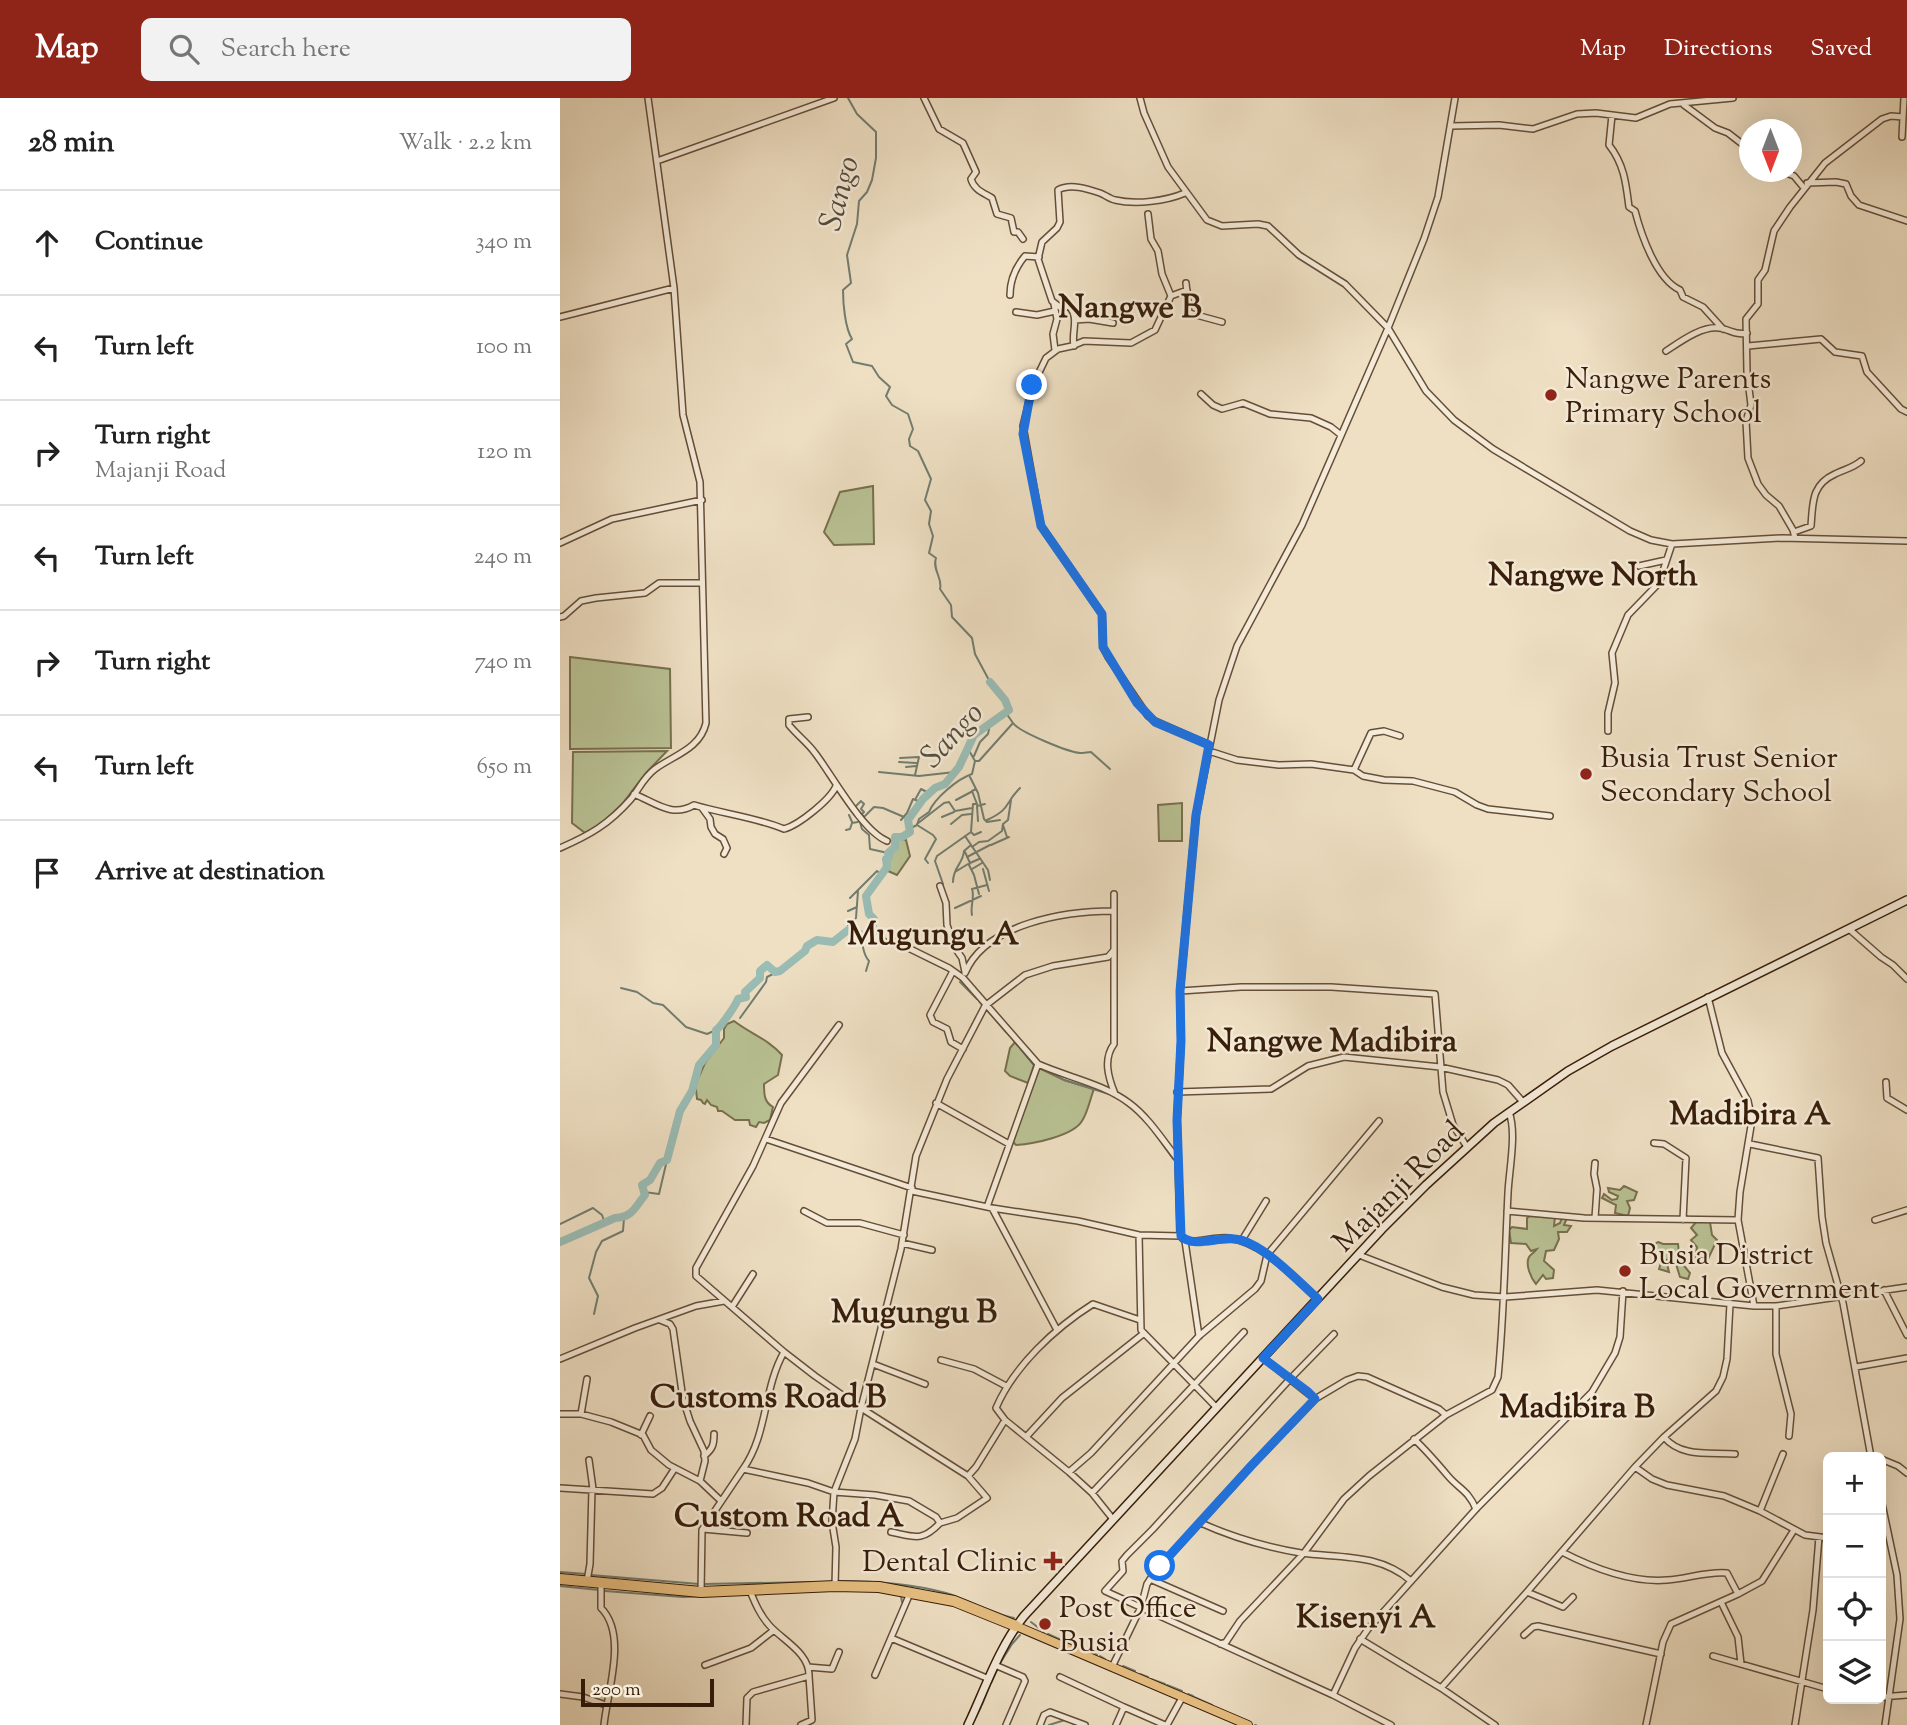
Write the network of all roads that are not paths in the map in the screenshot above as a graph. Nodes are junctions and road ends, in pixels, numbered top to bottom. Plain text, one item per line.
1 (648, 98) edge
2 (834, 98) edge
3 (924, 98) edge
4 (1140, 98) edge
5 (1455, 98) edge
6 (1733, 98) edge
7 (1905, 98) edge
8 (1683, 101) edge
9 (1612, 115) junction
10 (1903, 117) junction
11 (1451, 126) junction
12 (1902, 137) dead end
13 (1739, 142) edge
14 (657, 161) junction
15 (1801, 182) edge
16 (1806, 186) junction
17 (1185, 192) junction
18 (1147, 214) dead end
19 (1907, 221) edge
20 (1023, 239) dead end
21 (1039, 257) junction
22 (674, 288) junction
23 (1010, 295) dead end
24 (1171, 296) junction
25 (1055, 308) junction
26 (1016, 312) dead end
27 (560, 317) edge
28 (1075, 320) junction
29 (1223, 322) dead end
30 (1113, 323) dead end
31 (1388, 328) junction
32 (1723, 329) junction
33 (1747, 333) junction
34 (1074, 346) junction
35 (1748, 346) junction
36 (1055, 351) junction
37 (1666, 351) dead end
38 (1201, 394) dead end
39 (1907, 412) edge
40 (1341, 435) junction
41 (1861, 461) dead end
42 (702, 500) junction
43 (1794, 535) junction
44 (1907, 541) edge
45 (560, 542) edge
46 (1672, 544) junction
47 (1666, 560) junction
48 (1639, 566) dead end
49 (702, 583) junction
50 (560, 617) edge
51 (808, 717) dead end
52 (1608, 731) dead end
53 (1399, 736) dead end
54 (1209, 748) junction
55 (1354, 770) junction
56 (837, 790) junction
57 (634, 794) junction
58 (701, 807) junction
59 (1550, 816) dead end
60 (887, 841) dead end
61 (560, 848) edge
62 (724, 854) dead end
63 (940, 886) dead end
64 (1114, 894) dead end
65 (1907, 900) edge
66 (1114, 911) junction
67 (1849, 929) junction
68 (892, 940) dead end
69 (1114, 950) junction
70 (1108, 957) junction
71 (1114, 964) junction
72 (953, 971) junction
73 (964, 976) junction
74 (1907, 979) edge
75 (1180, 991) junction
76 (1708, 997) junction
77 (985, 1006) junction
78 (839, 1026) dead end
79 (963, 1049) junction
80 (1038, 1064) junction
81 (1440, 1067) junction
82 (1886, 1082) dead end
83 (1177, 1092) junction
84 (1115, 1094) junction
85 (1523, 1102) junction
86 (936, 1103) junction
87 (1907, 1110) edge
88 (1509, 1112) junction
89 (1379, 1121) dead end
90 (766, 1139) junction
91 (1009, 1143) junction
92 (1654, 1143) dead end
93 (1749, 1144) junction
94 (1467, 1147) junction
95 (1177, 1158) junction
96 (1595, 1163) dead end
97 (912, 1190) junction
98 (1266, 1201) dead end
99 (989, 1207) junction
100 (1907, 1210) edge
101 (804, 1211) dead end
102 (1507, 1211) junction
103 (1595, 1218) junction
104 (1683, 1220) junction
105 (1738, 1220) junction
106 (1875, 1220) dead end
107 (904, 1235) junction
108 (1139, 1235) junction
109 (1183, 1238) junction
110 (1242, 1240) junction
111 (902, 1243) junction
112 (932, 1250) dead end
113 (1268, 1255) junction
114 (1359, 1255) junction
115 (753, 1274) dead end
116 (1907, 1287) edge
117 (1884, 1290) junction
118 (1623, 1291) junction
119 (1505, 1297) junction
120 (1840, 1298) junction
121 (1318, 1299) junction
122 (724, 1301) junction
123 (1730, 1304) junction
124 (1755, 1306) junction
125 (1776, 1306) junction
126 (732, 1307) junction
127 (660, 1320) junction
128 (1140, 1320) junction
129 (1057, 1330) junction
130 (1244, 1332) dead end
131 (1143, 1334) junction
132 (1334, 1334) dead end
133 (1907, 1335) edge
134 (1199, 1336) junction
135 (784, 1352) junction
136 (1263, 1358) junction
137 (1907, 1358) edge
138 (560, 1359) edge
139 (941, 1360) dead end
140 (873, 1364) junction
141 (1172, 1364) junction
142 (1856, 1367) junction
143 (587, 1379) dead end
144 (1290, 1379) junction
145 (926, 1384) dead end
146 (1194, 1385) junction
147 (1006, 1386) junction
148 (1315, 1399) junction
149 (1216, 1407) junction
150 (861, 1408) junction
151 (560, 1414) edge
152 (581, 1414) junction
153 (1446, 1415) junction
154 (650, 1416) dead end
155 (1005, 1420) junction
156 (714, 1434) dead end
157 (641, 1435) junction
158 (1789, 1436) dead end
159 (1026, 1437) junction
160 (1664, 1437) junction
161 (1414, 1439) junction
162 (1871, 1452) edge
163 (1735, 1454) dead end
164 (1783, 1454) dead end
165 (704, 1456) junction
166 (589, 1460) dead end
167 (1886, 1461) edge
168 (1635, 1467) junction
169 (675, 1468) junction
170 (743, 1469) junction
171 (1069, 1472) junction
172 (1907, 1473) edge
173 (968, 1476) junction
174 (700, 1481) junction
175 (560, 1488) edge
176 (593, 1489) junction
177 (834, 1492) junction
178 (1092, 1493) junction
179 (720, 1500) junction
180 (1476, 1509) junction
181 (1760, 1511) junction
182 (1885, 1515) edge
183 (1112, 1518) junction
184 (940, 1523) junction
185 (1201, 1523) junction
186 (703, 1529) junction
187 (1794, 1530) junction
188 (891, 1532) dead end
189 (747, 1533) dead end
190 (1886, 1533) edge
191 (1889, 1533) junction
192 (1819, 1537) junction
193 (1823, 1537) edge
194 (1562, 1552) junction
195 (1304, 1553) junction
196 (560, 1579) edge
197 (1150, 1579) junction
198 (587, 1581) junction
199 (1410, 1581) junction
200 (601, 1583) junction
201 (835, 1586) junction
202 (749, 1589) junction
203 (911, 1591) junction
204 (701, 1592) junction
205 (1527, 1592) junction
206 (1738, 1594) junction
207 (1573, 1597) dead end
208 (1721, 1602) junction
209 (1141, 1607) junction
210 (1223, 1611) dead end
211 (1016, 1626) junction
212 (774, 1630) junction
213 (1524, 1635) dead end
214 (891, 1637) junction
215 (1360, 1639) junction
216 (1220, 1644) junction
217 (839, 1652) dead end
218 (1661, 1654) junction
219 (1713, 1656) dead end
220 (1741, 1664) junction
221 (705, 1665) dead end
222 (995, 1665) junction
223 (808, 1667) junction
224 (1112, 1667) junction
225 (875, 1675) dead end
226 (809, 1676) junction
227 (1060, 1676) dead end
228 (989, 1679) junction
229 (1803, 1682) junction
230 (1441, 1688) junction
231 (1823, 1688) edge
232 (560, 1694) edge
233 (1333, 1695) junction
234 (1907, 1695) edge
235 (1182, 1696) junction
236 (1886, 1696) edge
237 (1890, 1696) junction
238 (606, 1705) junction
239 (1124, 1707) junction
240 (604, 1725) edge
241 (746, 1725) edge
242 (801, 1725) edge
243 (968, 1725) edge
244 (1006, 1725) edge
245 (1040, 1725) edge
246 (1085, 1725) edge
247 (1116, 1725) edge
248 (1166, 1725) edge
249 (1248, 1725) edge
250 (1391, 1725) edge
251 (1495, 1725) edge
252 (1646, 1725) edge
253 (1795, 1725) edge
254 (1885, 1725) edge

1 - 14 street
2 - 14 street
3 - 20 street
4 - 17 street
5 - 11 street
6 - 8 street
7 - 10 street
8 - 9 street
8 - 13 street
9 - 11 street
9 - 32 street
10 - 12 street
10 - 16 street
11 - 31 street
14 - 22 street
15 - 16 street
16 - 19 street
16 - 33 street
17 - 21 street
17 - 31 street
18 - 24 street
21 - 23 street
21 - 25 street
22 - 27 street
22 - 42 street
24 - 29 street
24 - 34 street
25 - 26 street
25 - 28 street
25 - 36 street
28 - 30 street
28 - 34 street
31 - 40 street
31 - 46 street
32 - 33 street
32 - 37 street
33 - 35 street
34 - 36 street
35 - 39 street
35 - 43 street
36 - 54 street
38 - 40 street
40 - 54 street
41 - 43 street
42 - 45 street
42 - 49 street
43 - 44 street
43 - 46 street
46 - 47 street
47 - 48 street
47 - 52 street
49 - 50 street
49 - 57 street
51 - 56 street
53 - 55 street
54 - 55 street
54 - 75 street
55 - 59 street
56 - 58 street
56 - 60 street
57 - 58 street
57 - 61 street
58 - 62 street
63 - 73 street
64 - 66 street
65 - 67 main road, Majanji Road
66 - 69 street
66 - 73 street
67 - 74 street
67 - 76 main road, Majanji Road
68 - 72 street
69 - 70 street
69 - 71 street
70 - 71 street
70 - 77 street
71 - 84 street
72 - 73 street
72 - 79 street
73 - 77 street
75 - 81 street
75 - 83 street
76 - 85 main road, Majanji Road
76 - 93 street
77 - 79 street
77 - 80 street
78 - 90 street
79 - 86 street
80 - 84 street
80 - 91 street
81 - 83 street
81 - 85 street
81 - 94 street
82 - 87 street
83 - 95 street
84 - 95 street
85 - 88 main road, Majanji Road
86 - 91 street
86 - 97 street
88 - 94 main road, Majanji Road
88 - 102 street
89 - 113 street
90 - 97 street
90 - 122 street
91 - 99 street
92 - 104 street
93 - 105 street
93 - 120 street
94 - 114 main road, Majanji Road
95 - 109 street
96 - 103 street
97 - 99 street
97 - 107 street
98 - 110 street
99 - 108 street
99 - 129 street
100 - 106 street
101 - 107 street
102 - 103 street
102 - 119 street
103 - 104 street
104 - 105 street
105 - 124 street
107 - 111 street
108 - 109 street
108 - 128 street
109 - 110 street
109 - 134 street
110 - 113 street
111 - 112 street
111 - 140 street
113 - 121 street
113 - 134 street
114 - 119 street
114 - 121 main road, Majanji Road
115 - 126 street
116 - 117 street
117 - 120 street
117 - 133 street
118 - 119 street
118 - 123 street
118 - 180 street
119 - 153 street
120 - 125 street
120 - 142 street
121 - 136 main road, Majanji Road
122 - 126 street
122 - 127 street
123 - 124 street
123 - 160 street
124 - 125 street
125 - 158 street
126 - 135 street
127 - 138 street
127 - 165 street
128 - 129 street
128 - 131 street
129 - 147 street
130 - 146 street
131 - 141 street
131 - 159 street
132 - 144 street
134 - 141 street
135 - 150 street
135 - 170 street
136 - 144 street
136 - 149 main road, Majanji Road
137 - 142 street
139 - 147 street
140 - 145 street
140 - 150 street
141 - 146 street
141 - 171 street
142 - 162 street
143 - 152 street
144 - 148 street
144 - 209 street
146 - 149 street
146 - 178 street
147 - 155 street
148 - 153 street
148 - 185 street
149 - 183 main road, Majanji Road
150 - 173 street
150 - 177 street
151 - 152 street
152 - 157 street
153 - 161 street
154 - 157 street
155 - 159 street
155 - 173 street
156 - 165 street
157 - 169 street
159 - 171 street
160 - 163 street
160 - 168 street
161 - 180 street
161 - 195 street
164 - 181 street
165 - 174 street
166 - 176 street
167 - 172 street
168 - 181 street
168 - 194 street
169 - 174 street
169 - 176 street
170 - 177 street
170 - 179 street
171 - 178 street
173 - 184 street
174 - 179 street
175 - 176 street
176 - 198 street
177 - 184 street
177 - 201 street
178 - 183 street
179 - 186 street
180 - 199 street
181 - 187 street
182 - 191 street
183 - 211 main road, Majanji Road
184 - 188 street
185 - 195 street
185 - 197 street
186 - 189 street
186 - 204 street
187 - 192 street
187 - 206 street
190 - 191 street
191 - 237 street
192 - 193 street
192 - 229 street
194 - 205 street
194 - 206 street
195 - 199 street
195 - 216 street
196 - 198 highway
197 - 209 street
197 - 210 street
198 - 200 highway
199 - 215 street
200 - 204 highway
200 - 238 street
201 - 202 highway
201 - 203 highway
202 - 204 highway
202 - 212 street
203 - 211 highway
203 - 214 street
205 - 207 street
205 - 230 street
206 - 208 street
208 - 218 street
208 - 220 street
209 - 216 street
209 - 224 street
211 - 222 main road, Majanji Road
211 - 224 main road
212 - 221 street
212 - 223 street
213 - 218 street
214 - 225 street
214 - 228 street
215 - 230 street
215 - 233 street
216 - 233 street
217 - 223 street
218 - 252 street
219 - 220 street
220 - 229 street
222 - 228 main road, Majanji Road
222 - 244 street
223 - 226 street
224 - 235 main road
226 - 241 street
226 - 242 street
227 - 239 street
228 - 243 main road, Majanji Road
229 - 231 street
229 - 253 street
230 - 251 street
232 - 238 street
233 - 250 street
234 - 237 street
235 - 248 street
235 - 249 main road
236 - 237 street
237 - 254 street
238 - 240 street
239 - 247 street
239 - 248 street
245 - 246 street

